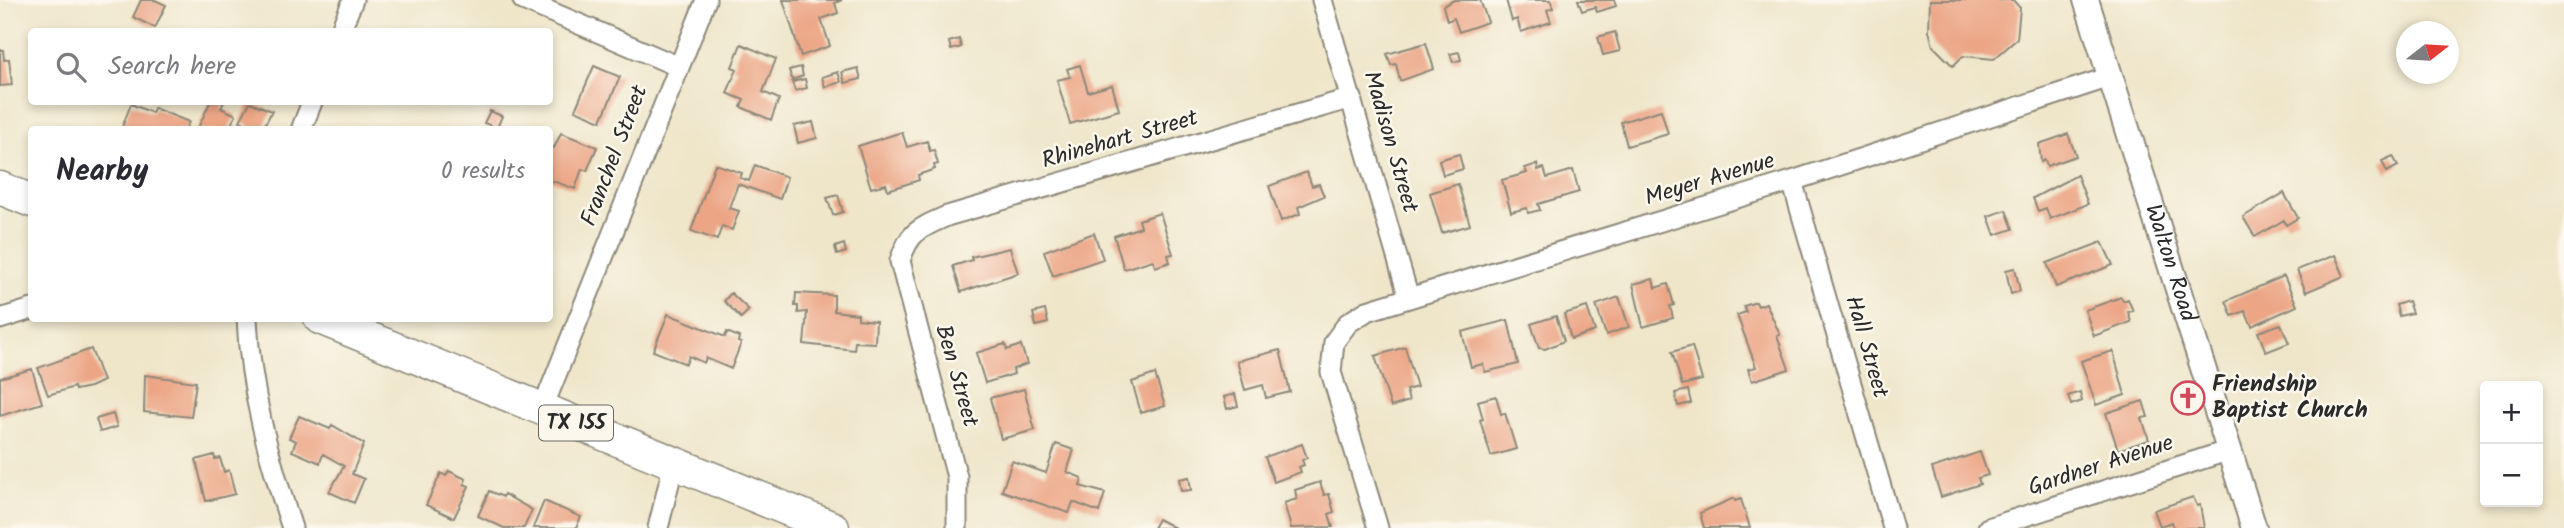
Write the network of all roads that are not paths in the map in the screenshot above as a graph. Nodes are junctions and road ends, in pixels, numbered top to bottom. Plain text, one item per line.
1 (353, 0) edge
2 (523, 0) edge
3 (706, 0) edge
4 (1322, 0) edge
5 (2086, 0) edge
6 (342, 28) edge
7 (677, 66) junction
8 (2110, 77) junction
9 (1352, 98) junction
10 (311, 105) edge
11 (303, 126) edge
12 (1792, 181) junction
13 (0, 188) edge
14 (28, 199) edge
15 (907, 240) joint
16 (1409, 298) junction
17 (28, 310) edge
18 (0, 319) edge
19 (247, 322) edge
20 (330, 322) edge
21 (542, 410) junction
22 (2230, 450) junction
23 (674, 463) junction
24 (292, 528) edge
25 (658, 528) edge
26 (833, 528) edge
27 (957, 528) edge
28 (1378, 528) edge
29 (1893, 528) edge
30 (1988, 528) edge
31 (2254, 528) edge

1 - 6 street
2 - 7 street
3 - 7 street, Franchel Street
4 - 9 street, Madison Street
5 - 8 street, Walton Road
7 - 21 street, Franchel Street
8 - 12 street, Meyer Avenue
8 - 22 street, Walton Road
9 - 15 street, Rhinehart Street
9 - 16 street, Madison Street
10 - 11 street
12 - 16 street, Meyer Avenue
12 - 29 street, Hall Street
13 - 14 main road
15 - 27 street, Ben Street
16 - 28 street, Meyer Avenue
17 - 18 street
19 - 24 street
20 - 21 main road, TX 155
21 - 23 main road, TX 155
22 - 30 street, Gardner Avenue
22 - 31 street, Walton Road
23 - 25 street
23 - 26 main road, TX 155

